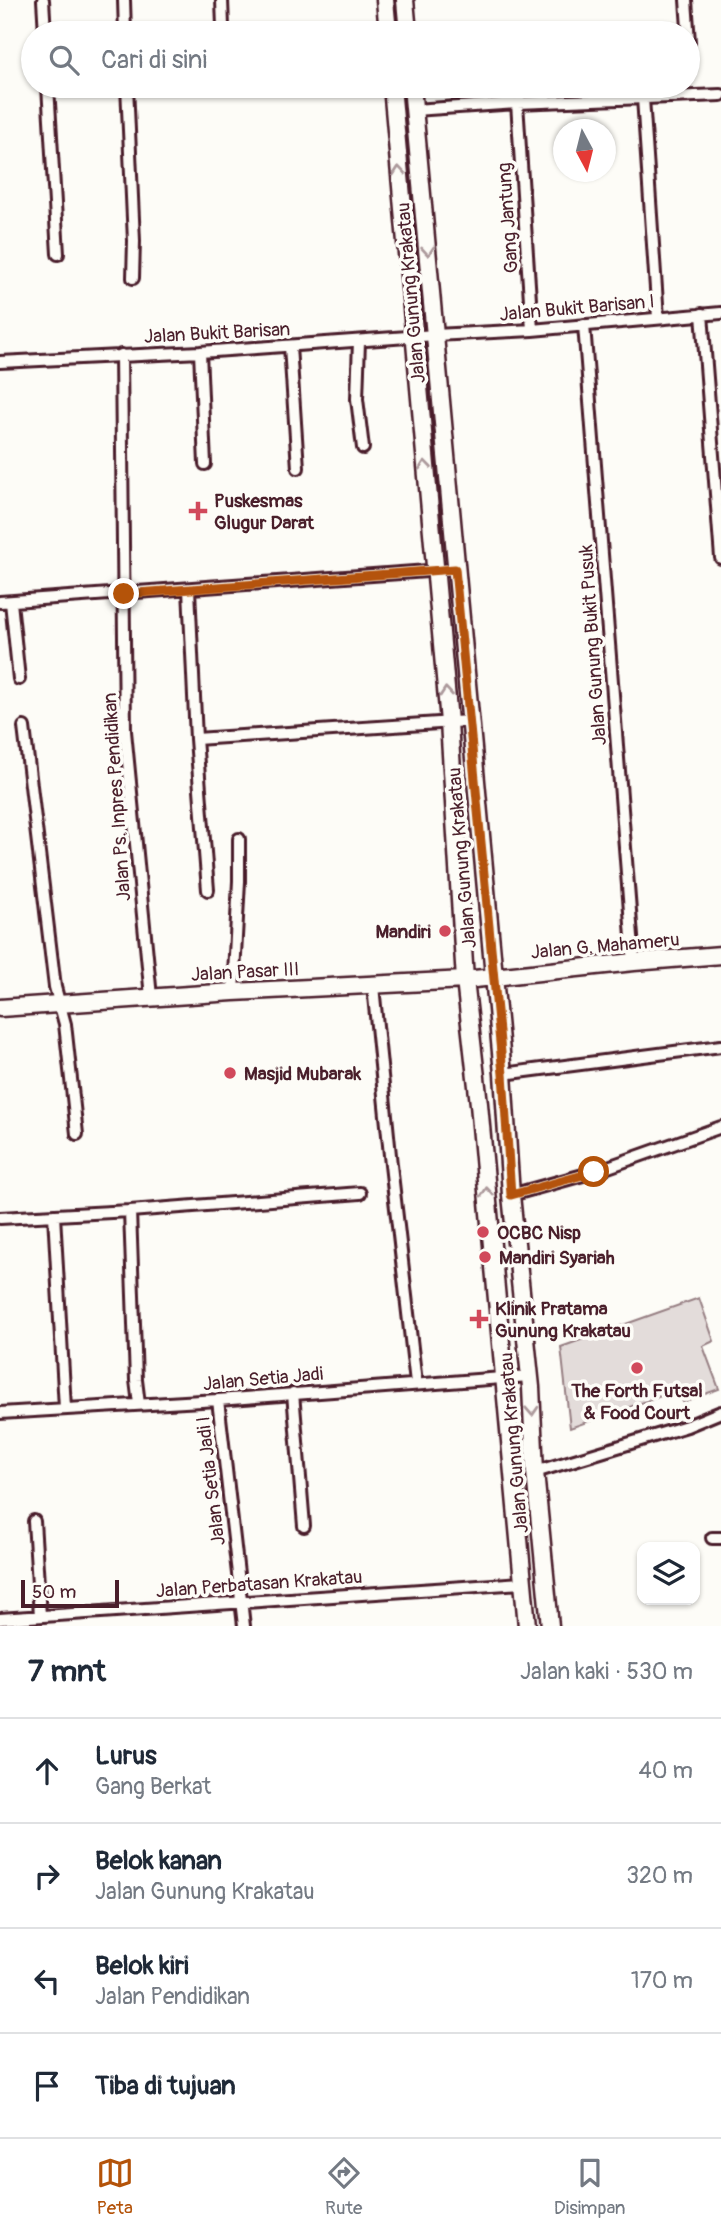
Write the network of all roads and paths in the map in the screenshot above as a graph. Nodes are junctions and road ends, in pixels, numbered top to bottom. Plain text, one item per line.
1 (43, 0) edge
2 (124, 0) edge
3 (222, 0) edge
4 (385, 0) edge
5 (405, 0) edge
6 (686, 0) edge
7 (44, 21) edge
8 (125, 21) edge
9 (223, 21) edge
10 (387, 21) edge
11 (407, 21) edge
12 (688, 21) edge
13 (721, 94) edge
14 (700, 95) edge
15 (49, 98) edge
16 (128, 98) edge
17 (393, 98) edge
18 (413, 98) edge
19 (643, 98) joint
20 (517, 103) junction
21 (414, 110) junction
22 (58, 254) dead end
23 (133, 278) dead end
24 (721, 313) edge
25 (702, 314) junction
26 (658, 318) junction
27 (584, 326) junction
28 (532, 330) junction
29 (435, 335) junction
30 (413, 336) junction
31 (359, 341) junction
32 (290, 346) junction
33 (200, 352) junction
34 (121, 355) junction
35 (0, 362) edge
36 (363, 448) dead end
37 (205, 464) dead end
38 (298, 468) dead end
39 (721, 558) edge
40 (455, 569) junction
41 (436, 570) junction
42 (188, 589) junction
43 (124, 594) junction
44 (5, 602) edge
45 (19, 679) dead end
46 (469, 721) junction
47 (449, 722) junction
48 (24, 727) dead end
49 (196, 739) junction
50 (239, 839) dead end
51 (208, 890) dead end
52 (721, 955) edge
53 (634, 962) junction
54 (493, 977) junction
55 (465, 980) junction
56 (373, 986) junction
57 (233, 992) junction
58 (151, 997) junction
59 (60, 1003) junction
60 (0, 1008) edge
61 (721, 1046) edge
62 (503, 1074) junction
63 (721, 1127) edge
64 (77, 1134) dead end
65 (360, 1194) dead end
66 (511, 1195) junction
67 (130, 1214) junction
68 (0, 1218) edge
69 (54, 1218) junction
70 (529, 1376) junction
71 (505, 1379) junction
72 (416, 1383) junction
73 (293, 1393) junction
74 (218, 1400) junction
75 (139, 1404) junction
76 (65, 1408) junction
77 (721, 1412) edge
78 (0, 1413) edge
79 (536, 1472) junction
80 (34, 1521) dead end
81 (304, 1526) dead end
82 (522, 1583) junction
83 (241, 1601) junction
84 (40, 1616) junction
85 (0, 1619) edge
86 (69, 1620) edge
87 (244, 1626) edge
88 (527, 1626) edge
89 (550, 1626) edge

1 - 7 street
2 - 8 street
3 - 9 street
4 - 10 main road
5 - 11 main road
6 - 12 street
13 - 14 street
15 - 22 street
16 - 23 street
30 -> 17 main road, Jalan Gunung Krakatau
18 - 21 main road, Jalan Gunung Krakatau
19 - 20 street
19 - 26 street
20 - 21 street
20 - 28 street, Gang Jantung
21 -> 29 main road, Jalan Gunung Krakatau
24 - 25 street, Jalan Bukit Barisan I
25 - 26 street, Jalan Bukit Barisan I
25 - 39 street
26 - 27 street, Jalan Bukit Barisan I
27 - 28 street, Jalan Bukit Barisan I
27 - 53 street, Jalan Gunung Bukit Pusuk
28 - 29 street, Jalan Bukit Barisan I
29 - 30 street, Jalan Bukit Barisan
29 - 40 main road, Jalan Gunung Krakatau
30 - 31 street, Jalan Bukit Barisan
41 -> 30 main road, Jalan Gunung Krakatau
31 - 32 street, Jalan Bukit Barisan
31 - 36 street
32 - 33 street, Jalan Bukit Barisan
32 - 38 street
33 - 34 street, Jalan Bukit Barisan
33 - 37 street
34 - 35 street, Jalan Bukit Barisan
34 - 43 street, Jalan Ps. Inpres Pendidikan
40 - 41 street
40 - 46 main road, Jalan Gunung Krakatau
41 - 42 street
47 -> 41 main road, Jalan Gunung Krakatau
42 - 43 street
42 - 49 street
43 - 44 street
43 - 58 street, Jalan Ps. Inpres Pendidikan
44 - 45 street
46 - 47 street
46 - 54 main road, Jalan Gunung Krakatau
47 - 49 street
47 - 55 main road, Jalan Gunung Krakatau
48 - 59 street
49 - 51 street
50 - 57 street
52 - 53 main road, Jalan G. Mahameru
53 - 54 main road, Jalan G. Mahameru
54 - 55 main road, Jalan Pasar III
54 - 62 main road, Jalan Gunung Krakatau
55 - 56 main road, Jalan Pasar III
71 -> 55 main road, Jalan Gunung Krakatau
56 - 57 main road, Jalan Pasar III
56 - 72 street
57 - 58 main road, Jalan Pasar III
58 - 59 main road, Jalan Pasar III
59 - 60 main road, Jalan Pasar III
59 - 64 street
61 - 62 street
62 - 66 main road, Jalan Gunung Krakatau
63 - 66 street
65 - 67 street
66 - 70 main road, Jalan Gunung Krakatau
67 - 69 street
67 - 75 street
68 - 69 street
69 - 76 street
70 - 71 street, Jalan Setia Jadi
70 -> 79 main road, Jalan Gunung Krakatau
71 - 72 street, Jalan Setia Jadi
71 - 82 main road, Jalan Gunung Krakatau
72 - 73 street, Jalan Setia Jadi
73 - 74 street, Jalan Setia Jadi
73 - 81 street
74 - 75 street, Jalan Setia Jadi
74 - 83 street, Jalan Setia Jadi I
75 - 76 street, Jalan Setia Jadi
76 - 78 street, Jalan Setia Jadi
77 - 79 street
79 - 89 main road, Jalan Gunung Krakatau
80 - 84 street
82 - 83 street, Jalan Perbatasan Krakatau
82 - 88 main road, Jalan Gunung Krakatau
83 - 86 street, Jalan Perbatasan Krakatau
83 - 87 street, Jalan Setia Jadi I
84 - 85 street, Jalan Perbatasan Krakatau
84 - 86 street, Jalan Perbatasan Krakatau

